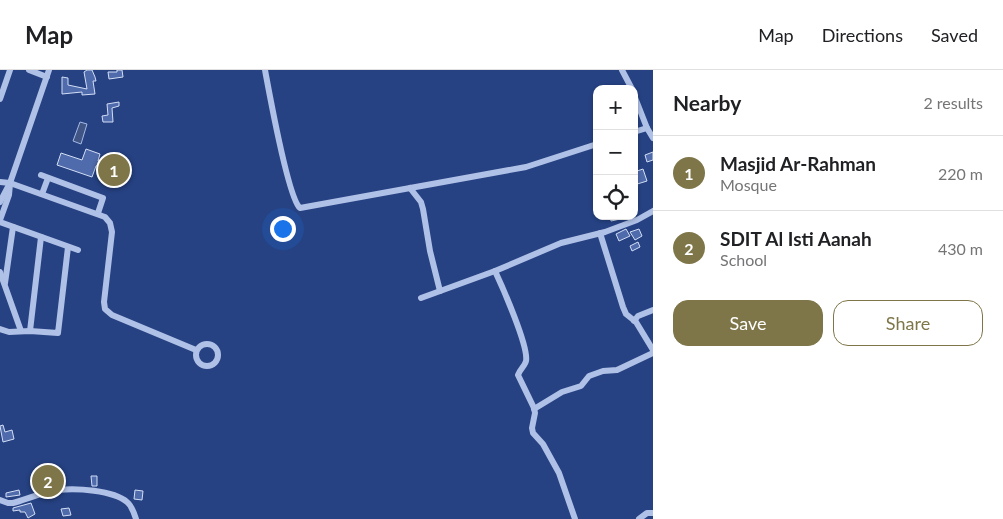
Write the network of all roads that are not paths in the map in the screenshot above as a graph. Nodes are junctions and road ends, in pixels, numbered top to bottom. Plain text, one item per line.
1 (9, 70) edge
2 (29, 70) edge
3 (265, 70) edge
4 (622, 70) edge
5 (48, 74) edge
6 (630, 85) edge
7 (0, 99) edge
8 (638, 105) edge
9 (647, 128) junction
10 (638, 131) edge
11 (653, 138) edge
12 (593, 145) edge
13 (41, 175) dead end
14 (0, 176) edge
15 (48, 178) junction
16 (0, 182) edge
17 (10, 183) junction
18 (410, 188) junction
19 (42, 194) junction
20 (0, 202) edge
21 (653, 211) edge
22 (98, 213) junction
23 (0, 221) edge
24 (13, 227) junction
25 (600, 233) junction
26 (41, 237) junction
27 (68, 246) junction
28 (78, 250) dead end
29 (495, 271) junction
30 (0, 272) edge
31 (4, 284) junction
32 (440, 291) junction
33 (421, 298) dead end
34 (653, 310) edge
35 (634, 321) junction
36 (0, 329) edge
37 (21, 331) junction
38 (30, 331) junction
39 (196, 350) dead end
40 (653, 352) edge
41 (534, 410) junction
42 (0, 500) edge
43 (653, 513) edge
44 (136, 519) edge
45 (575, 519) edge
46 (639, 519) edge

1 - 7 street
2 - 5 street
3 - 18 street
4 - 6 street
5 - 17 street
8 - 9 street
9 - 10 street
9 - 11 street
12 - 18 street
13 - 15 street
14 - 17 street
15 - 19 street
15 - 22 street
16 - 17 street
17 - 19 street
17 - 20 street
17 - 23 street
18 - 32 street
19 - 22 street
21 - 25 street
22 - 39 street
23 - 24 street
24 - 26 street
24 - 31 street
25 - 29 street
25 - 35 street
26 - 27 street
26 - 38 street
27 - 28 street
27 - 38 street
29 - 32 street
29 - 41 street
30 - 31 street
31 - 37 street
32 - 33 street
34 - 35 street
35 - 40 street
36 - 37 street
37 - 38 street
40 - 41 street
41 - 45 street
42 - 44 street
43 - 46 street

